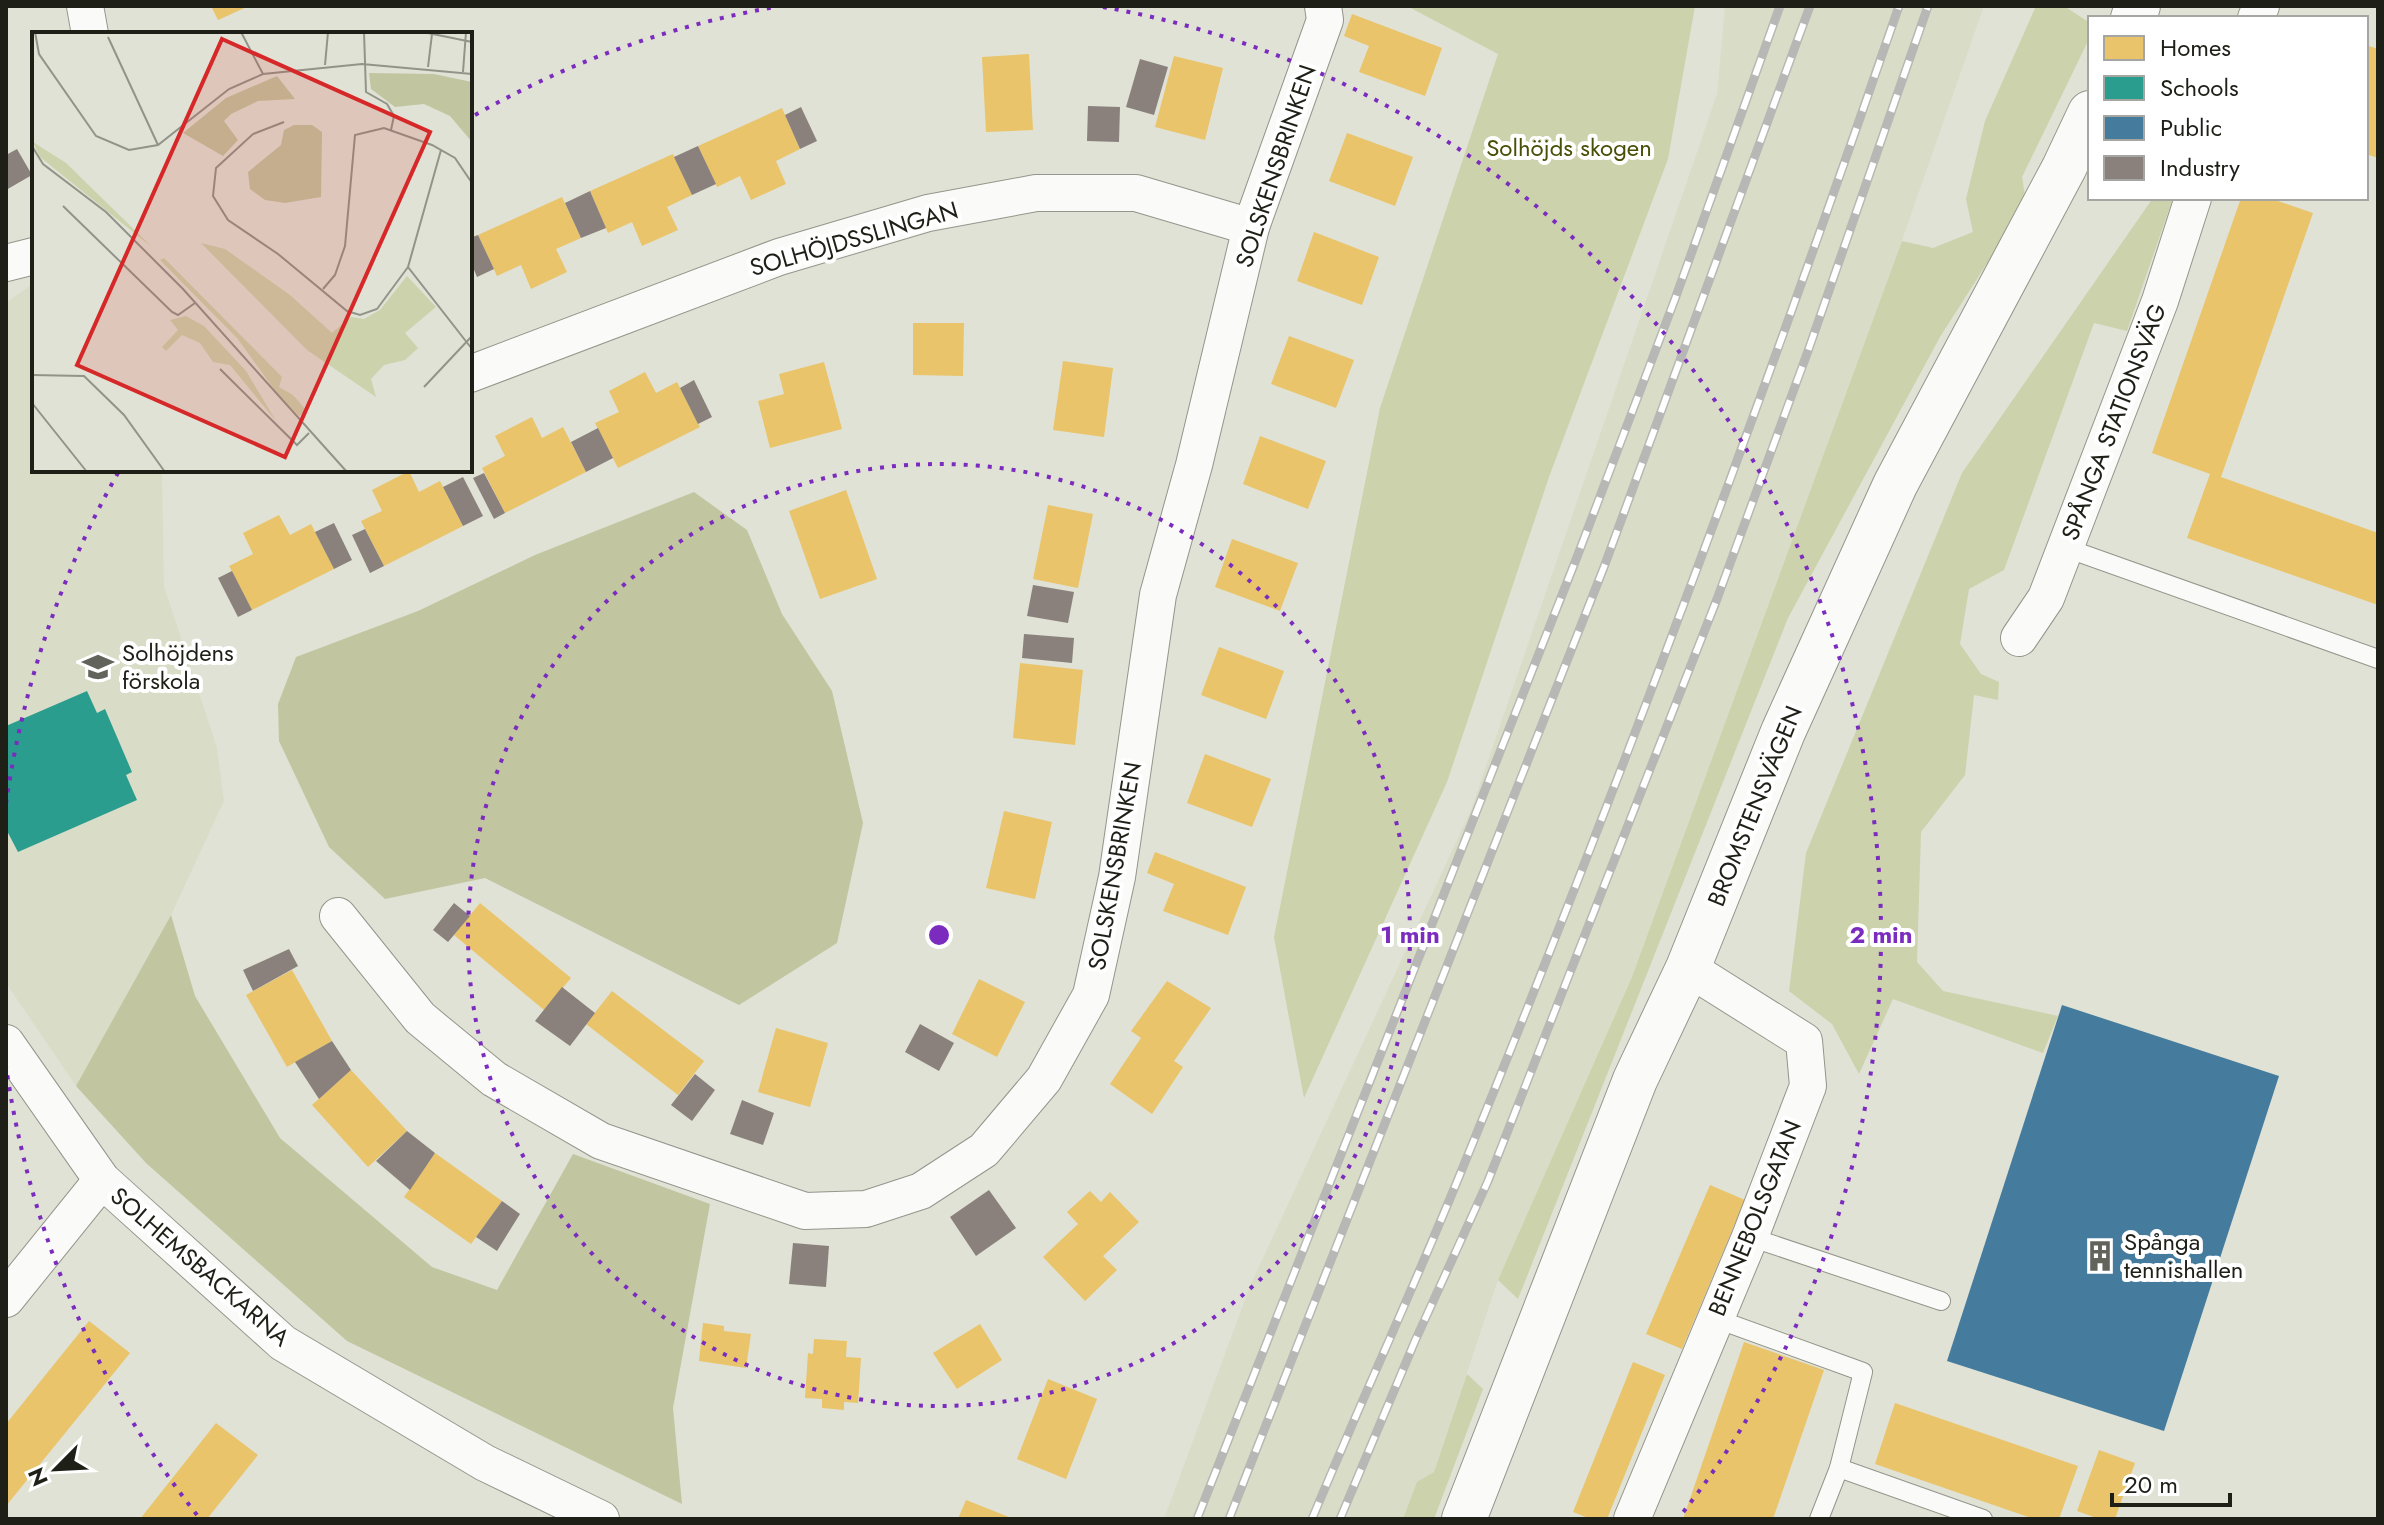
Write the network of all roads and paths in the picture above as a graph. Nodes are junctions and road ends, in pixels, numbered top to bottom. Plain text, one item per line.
1 (85, 6) edge
2 (1323, 6) edge
3 (90, 32) edge
4 (2088, 117) edge
5 (2192, 200) edge
6 (1251, 227) junction
7 (32, 256) edge
8 (6, 263) edge
9 (472, 373) edge
10 (2066, 548) junction
11 (2019, 638) dead end
12 (2378, 659) edge
13 (338, 916) dead end
14 (1688, 968) junction
15 (6, 1043) edge
16 (102, 1180) junction
17 (1750, 1237) junction
18 (6, 1299) edge
19 (1941, 1301) dead end
20 (1714, 1318) junction
21 (1839, 1468) junction
22 (601, 1519) edge
23 (1464, 1519) edge
24 (1632, 1519) edge
25 (1819, 1519) edge
26 (1983, 1519) edge

1 - 3 street
2 - 6 street, SOLSKENSBRINKEN
4 - 14 street, BROMSTENSVÄGEN
5 - 10 street, SPÅNGA STATIONSVÄG
6 - 9 street, SOLHÖJDSSLINGAN
6 - 13 street, SOLSKENSBRINKEN
7 - 8 street
10 - 11 street, SPÅNGA STATIONSVÄG
10 - 12 lane
14 - 17 street, BENNEBOLSGATAN
14 - 23 street, BROMSTENSVÄGEN
15 - 16 street
16 - 18 street, SOLHEMSBACKARNA
16 - 22 street, SOLHEMSBACKARNA
17 - 19 lane
17 - 20 street, BENNEBOLSGATAN
20 - 21 lane
20 - 24 street, BENNEBOLSGATAN
21 - 25 lane
21 - 26 lane

